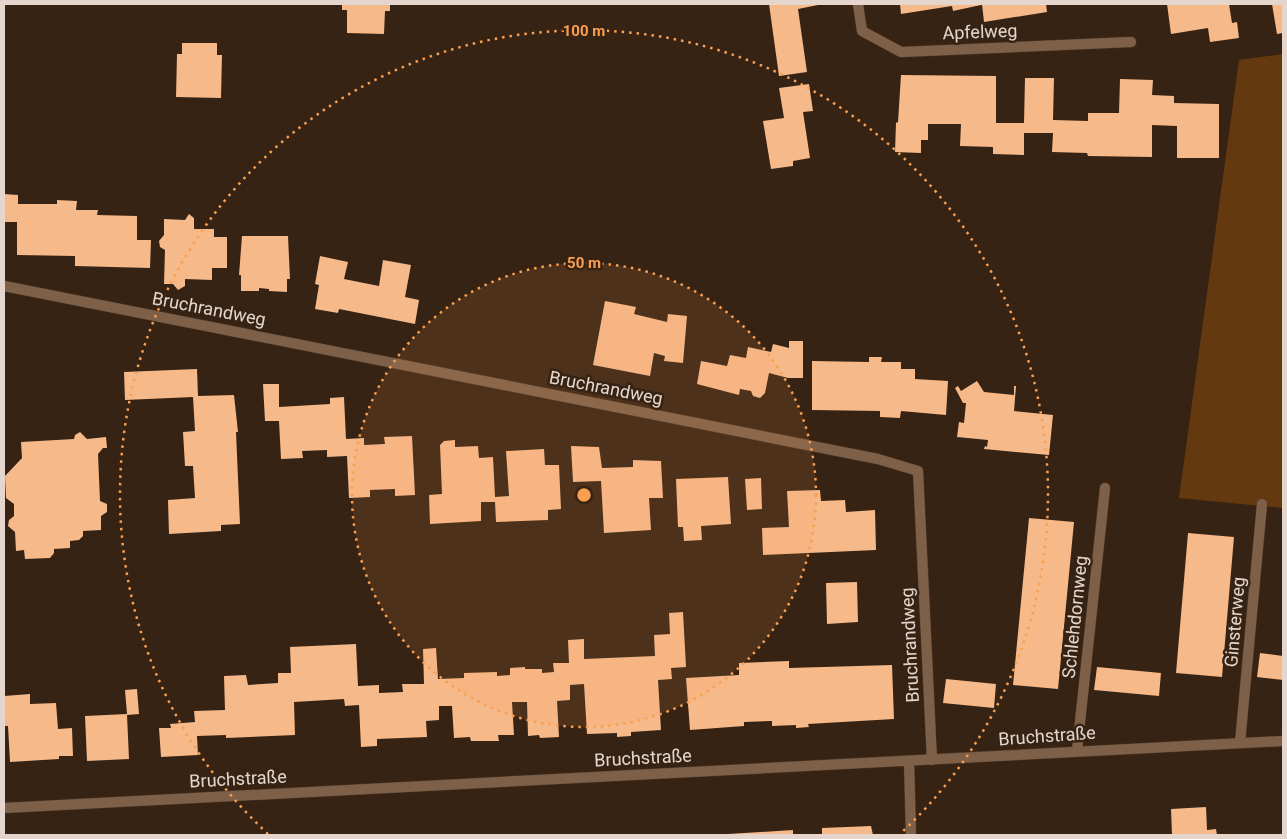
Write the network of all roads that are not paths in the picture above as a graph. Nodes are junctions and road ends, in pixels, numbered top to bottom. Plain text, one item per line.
1 (858, 4) edge
2 (1131, 42) dead end
3 (4, 286) edge
4 (1106, 488) dead end
5 (1262, 504) dead end
6 (1283, 741) edge
7 (1240, 743) junction
8 (1077, 750) junction
9 (932, 760) junction
10 (909, 761) junction
11 (4, 808) edge
12 (911, 835) edge

1 - 2 street, Apfelweg
3 - 9 street, Bruchrandweg
4 - 8 street, Schlehdornweg
5 - 7 street, Ginsterweg
6 - 7 street, Bruchstraße
7 - 8 street, Bruchstraße
8 - 9 street, Bruchstraße
9 - 10 street, Bruchstraße
10 - 11 street, Bruchstraße
10 - 12 street

